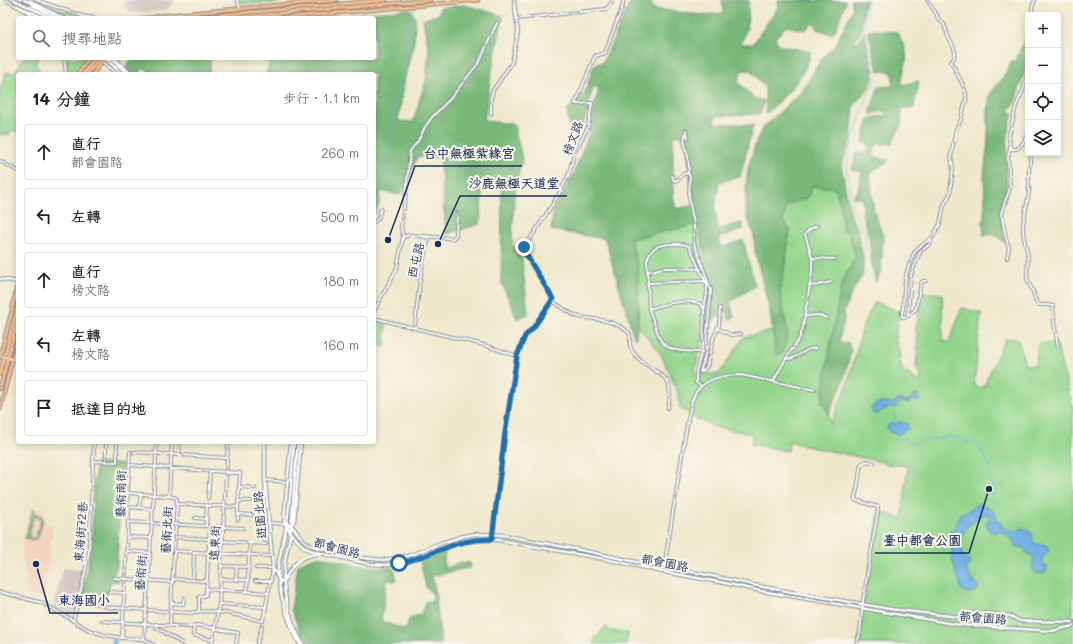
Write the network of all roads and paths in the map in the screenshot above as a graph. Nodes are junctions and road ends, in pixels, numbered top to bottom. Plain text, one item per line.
1 (6, 0) edge
2 (14, 0) edge
3 (24, 0) edge
4 (30, 0) edge
5 (36, 0) edge
6 (237, 0) edge
7 (337, 0) edge
8 (386, 0) edge
9 (430, 0) edge
10 (478, 0) edge
11 (514, 0) edge
12 (612, 0) edge
13 (623, 0) edge
14 (927, 0) edge
15 (1035, 0) edge
16 (18, 6) junction
17 (44, 8) junction
18 (241, 10) junction
19 (1032, 12) edge
20 (33, 16) edge
21 (40, 16) edge
22 (48, 16) edge
23 (54, 16) edge
24 (59, 16) edge
25 (82, 16) edge
26 (157, 16) edge
27 (200, 16) edge
28 (242, 16) edge
29 (263, 16) edge
30 (304, 16) edge
31 (516, 19) junction
32 (497, 23) dead end
33 (64, 60) edge
34 (88, 60) edge
35 (94, 60) edge
36 (101, 60) edge
37 (101, 60) edge
38 (103, 60) edge
39 (103, 60) edge
40 (112, 60) edge
41 (116, 60) edge
42 (66, 72) edge
43 (79, 72) edge
44 (84, 72) edge
45 (89, 72) edge
46 (94, 72) edge
47 (114, 72) edge
48 (119, 72) edge
49 (125, 72) edge
50 (129, 72) edge
51 (1025, 83) edge
52 (492, 114) dead end
53 (688, 138) dead end
54 (1025, 138) edge
55 (1010, 148) junction
56 (1031, 156) edge
57 (0, 161) edge
58 (16, 170) edge
59 (688, 173) junction
60 (672, 176) dead end
61 (381, 209) dead end
62 (457, 213) dead end
63 (376, 220) edge
64 (817, 226) dead end
65 (422, 236) junction
66 (403, 237) junction
67 (930, 239) junction
68 (812, 258) junction
69 (1007, 258) dead end
70 (835, 260) dead end
71 (700, 269) junction
72 (647, 272) junction
73 (0, 279) edge
74 (706, 281) junction
75 (16, 282) edge
76 (831, 282) dead end
77 (926, 282) dead end
78 (647, 283) junction
79 (809, 286) junction
80 (16, 292) edge
81 (553, 299) junction
82 (376, 307) edge
83 (720, 308) dead end
84 (649, 309) junction
85 (704, 309) junction
86 (16, 311) edge
87 (805, 316) junction
88 (908, 316) junction
89 (376, 318) edge
90 (827, 318) dead end
91 (16, 323) edge
92 (414, 327) junction
93 (718, 329) junction
94 (741, 334) dead end
95 (16, 347) edge
96 (1058, 347) dead end
97 (816, 348) dead end
98 (702, 352) junction
99 (517, 356) junction
100 (3, 357) edge
101 (13, 358) junction
102 (16, 359) edge
103 (785, 360) junction
104 (0, 374) edge
105 (773, 382) junction
106 (701, 386) junction
107 (0, 389) edge
108 (815, 390) dead end
109 (668, 408) dead end
110 (0, 409) edge
111 (94, 444) edge
112 (106, 444) edge
113 (117, 444) edge
114 (157, 444) edge
115 (172, 444) edge
116 (180, 444) edge
117 (228, 444) edge
118 (265, 444) edge
119 (291, 444) edge
120 (294, 444) edge
121 (299, 444) edge
122 (130, 452) dead end
123 (134, 452) dead end
124 (157, 454) junction
125 (171, 455) junction
126 (179, 455) junction
127 (227, 458) junction
128 (94, 460) junction
129 (106, 461) junction
130 (117, 462) junction
131 (122, 462) dead end
132 (874, 463) dead end
133 (129, 466) junction
134 (156, 468) junction
135 (170, 468) junction
136 (210, 471) junction
137 (226, 472) junction
138 (264, 480) junction
139 (285, 482) dead end
140 (239, 487) junction
141 (255, 488) dead end
142 (128, 493) junction
143 (140, 494) junction
144 (154, 495) junction
145 (169, 496) junction
146 (208, 498) dead end
147 (239, 501) junction
148 (251, 501) dead end
149 (177, 504) junction
150 (207, 506) junction
151 (225, 506) junction
152 (129, 507) junction
153 (238, 507) junction
154 (139, 508) junction
155 (153, 509) junction
156 (238, 514) junction
157 (252, 515) dead end
158 (195, 518) dead end
159 (207, 519) junction
160 (238, 520) dead end
161 (129, 522) junction
162 (268, 523) junction
163 (152, 524) junction
164 (287, 524) junction
165 (176, 525) junction
166 (291, 525) junction
167 (206, 527) junction
168 (210, 527) junction
169 (224, 527) junction
170 (243, 528) dead end
171 (290, 533) junction
172 (492, 534) junction
173 (128, 537) junction
174 (175, 537) junction
175 (151, 538) junction
176 (209, 539) junction
177 (492, 539) junction
178 (223, 541) junction
179 (250, 543) junction
180 (266, 544) dead end
181 (126, 551) junction
182 (174, 551) junction
183 (194, 552) junction
184 (150, 553) junction
185 (208, 553) junction
186 (222, 554) junction
187 (281, 554) junction
188 (323, 554) junction
189 (249, 556) junction
190 (272, 556) junction
191 (221, 566) junction
192 (237, 567) junction
193 (248, 568) junction
194 (256, 568) dead end
195 (273, 568) junction
196 (664, 568) junction
197 (663, 572) junction
198 (113, 578) dead end
199 (125, 579) junction
200 (221, 579) junction
201 (193, 580) junction
202 (236, 580) junction
203 (247, 580) junction
204 (255, 580) dead end
205 (279, 580) junction
206 (148, 581) junction
207 (173, 581) junction
208 (206, 581) junction
209 (271, 581) junction
210 (284, 582) junction
211 (206, 589) junction
212 (220, 590) junction
213 (0, 592) edge
214 (109, 592) dead end
215 (247, 592) junction
216 (124, 593) junction
217 (268, 593) junction
218 (184, 598) dead end
219 (171, 603) junction
220 (219, 604) junction
221 (863, 604) junction
222 (106, 607) dead end
223 (266, 607) junction
224 (123, 608) junction
225 (890, 608) junction
226 (146, 610) junction
227 (170, 611) junction
228 (198, 611) junction
229 (218, 612) junction
230 (889, 612) junction
231 (992, 614) junction
232 (996, 614) junction
233 (941, 615) junction
234 (73, 621) junction
235 (102, 621) dead end
236 (122, 622) junction
237 (940, 622) junction
238 (1073, 622) edge
239 (145, 623) junction
240 (156, 624) junction
241 (170, 625) junction
242 (196, 626) junction
243 (262, 626) dead end
244 (1073, 626) edge
245 (991, 627) junction
246 (995, 627) junction
247 (215, 629) junction
248 (122, 638) junction
249 (144, 639) junction
250 (213, 640) junction
251 (153, 644) edge
252 (183, 644) edge
253 (212, 644) edge
254 (236, 644) edge
255 (258, 644) edge
256 (300, 644) edge
257 (303, 644) edge
258 (856, 644) edge

1 - 16 street
2 - 22 street
3 - 17 street
3 - 23 street
4 - 17 street
5 - 25 street
6 - 18 street
7 - 18 main road
8 - 18 main road
9 - 29 main road
10 - 30 main road
11 - 31 street
12 - 31 street
13 - 81 street, 榜文路
14 - 67 street
15 - 19 street
16 - 20 street
16 - 21 street
17 - 24 street
18 - 26 main road
18 - 27 main road
18 - 28 street
31 - 52 street
32 - 66 street
33 - 42 street
34 - 43 main road
35 - 44 main road
36 - 45 main road
37 - 46 main road
38 - 47 street
39 - 48 street, bridge
40 - 49 street
41 - 50 street
51 - 55 street
53 - 59 street
54 - 55 street
55 - 69 street
56 - 96 street
57 - 58 street
59 - 60 street
59 - 93 street
61 - 63 street
62 - 65 street, 西屯路
64 - 68 street
65 - 66 street
65 - 92 street, 西屯路
66 - 82 street
67 - 88 street
67 - 88 street
68 - 70 street
68 - 79 street
71 - 72 street
71 - 72 street
71 - 74 street
72 - 78 street
73 - 75 street
74 - 78 street
74 - 85 street
76 - 79 street
77 - 88 street
78 - 84 street
79 - 87 street
80 - 100 main road
81 - 99 street
81 - 109 street
83 - 93 street
84 - 85 street
84 - 98 street
85 - 98 street
86 - 100 main road
87 - 90 street
87 - 103 street
89 - 92 street
91 - 100 main road
92 - 99 street
93 - 94 street
95 - 101 main road
97 - 103 street
98 - 106 street
99 - 172 street
100 - 101 street
100 - 104 main road
100 - 107 main road
101 - 102 street
101 - 110 main road
103 - 105 street
105 - 106 street
105 - 108 street
106 - 196 street
111 - 128 street, 東海街72巷
112 - 129 street
113 - 130 street
114 - 124 street, 藝術街
115 - 125 street, 藝術北街
116 - 126 street
117 - 127 street, 遠東街
118 - 138 street, 遊園北路
119 - 164 street
120 - 164 street
121 - 166 street
122 - 133 street, 藝術南街
123 - 124 street
124 - 125 street
124 - 134 street, 藝術街
125 - 126 street
125 - 135 street, 藝術北街
126 - 127 street
127 - 137 street, 遠東街
128 - 129 street
128 - 234 street, 東海街72巷
129 - 130 street
130 - 131 street
132 - 221 street
133 - 134 street
133 - 142 street, 藝術南街
134 - 135 street
134 - 144 street, 藝術街
135 - 136 street
135 - 145 street, 藝術北街
136 - 137 street
136 - 146 street
137 - 140 street
137 - 151 street, 遠東街
138 - 139 street
138 - 162 street, 遊園北路
140 - 141 street
140 - 147 street
142 - 143 street
142 - 152 street, 藝術南街
143 - 144 street
143 - 154 street
144 - 145 street
144 - 155 street, 藝術街
145 - 149 street, 藝術北街
147 - 148 street
147 - 153 street
149 - 150 street
149 - 165 street, 藝術北街
150 - 151 street
150 - 159 street
151 - 153 street
151 - 169 street, 遠東街
152 - 154 street
152 - 161 street, 藝術南街
153 - 156 street
154 - 155 street
155 - 163 street, 藝術街
156 - 157 street
156 - 160 street
158 - 159 street
159 - 167 street
161 - 163 street
161 - 173 street, 藝術南街
162 - 164 street
162 - 190 street, 遊園北路
163 - 165 street
163 - 175 street, 藝術街
164 - 166 street
164 - 171 street, 都會園路
164 - 187 street
165 - 167 street
165 - 174 street, 藝術北街
166 - 171 street
166 - 172 street, 都會園路
167 - 168 street
168 - 169 street
168 - 176 street
169 - 170 street
169 - 178 street, 遠東街
171 - 188 street, 都會園路
171 - 210 street
172 - 177 street
172 - 196 street, 都會園路
173 - 175 street
173 - 181 street, 藝術南街
174 - 176 street
174 - 182 street, 藝術北街
175 - 184 street, 藝術街
176 - 185 street
177 - 188 street, 都會園路
177 - 197 street, 都會園路
178 - 179 street
178 - 186 street, 遠東街
179 - 180 street
179 - 189 street
181 - 184 street
181 - 199 street, 藝術南街
182 - 183 street
182 - 207 street, 藝術北街
183 - 185 street
183 - 201 street
184 - 206 street, 藝術街
185 - 186 street
185 - 208 street
186 - 189 street
186 - 191 street, 遠東街
187 - 190 street
187 - 205 street
188 - 210 street
189 - 190 street
189 - 193 street
190 - 195 street, 遊園北路
191 - 192 street
191 - 200 street, 遠東街
192 - 193 street
192 - 202 street
193 - 203 street
194 - 195 street
195 - 205 street, 遊園北路
195 - 209 street
196 - 197 street
196 - 221 street, 都會園路
197 - 221 street, 都會園路
198 - 199 street
199 - 206 street
199 - 216 street, 藝術南街
200 - 202 street
200 - 212 street, 遠東街
201 - 207 street
201 - 208 street
202 - 203 street
203 - 215 street
204 - 209 street
205 - 210 street
205 - 256 street
206 - 207 street
206 - 226 street, 藝術街
207 - 219 street, 藝術北街
208 - 211 street
209 - 217 street
210 - 257 street
211 - 212 street
211 - 228 street
212 - 215 street
212 - 220 street, 遠東街
213 - 234 street
214 - 216 street
215 - 217 street
216 - 224 street, 藝術南街
217 - 223 street
218 - 219 street
219 - 227 street, 藝術北街
220 - 223 street
220 - 229 street, 遠東街
221 - 225 street, 都會園路
221 - 230 street, 都會園路
221 - 258 street
222 - 224 street
223 - 229 street
224 - 226 street
224 - 236 street, 藝術南街
225 - 230 street
225 - 233 street, 都會園路
226 - 227 street
226 - 239 street, 藝術街
227 - 228 street
227 - 241 street, 藝術北街
228 - 229 street
229 - 247 street, 遠東街
230 - 237 street, 都會園路
231 - 232 street, 都會園路
231 - 233 street, 都會園路
231 - 245 street
232 - 238 street, 都會園路
232 - 246 street
233 - 237 street
234 - 248 street
235 - 236 street
236 - 239 street
236 - 248 street, 藝術南街
237 - 245 street, 都會園路
239 - 240 street
239 - 249 street, 藝術街
240 - 241 street
240 - 252 street
241 - 242 street
242 - 247 street
242 - 250 street
243 - 255 street
244 - 246 street, 都會園路
245 - 246 street, 都會園路
247 - 250 street, 遠東街
247 - 254 street
248 - 249 street
249 - 251 street
250 - 253 street, 遠東街

